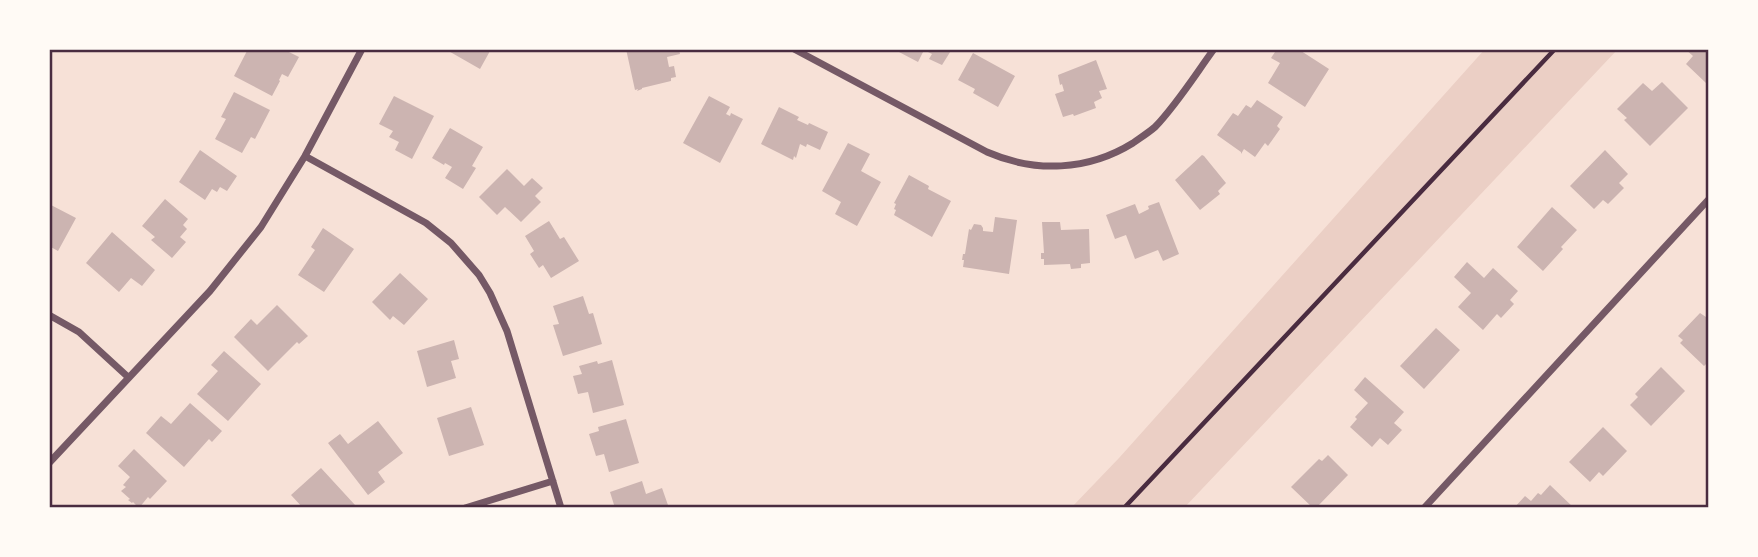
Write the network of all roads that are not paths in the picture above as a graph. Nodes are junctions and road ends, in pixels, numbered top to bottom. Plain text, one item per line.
1 (362, 49) edge
2 (794, 49) edge
3 (1214, 49) edge
4 (305, 156) junction
5 (1709, 200) edge
6 (49, 315) edge
7 (128, 377) junction
8 (49, 463) edge
9 (553, 481) junction
10 (465, 508) edge
11 (561, 508) edge
12 (1424, 508) edge

1 - 4 street
2 - 3 street
4 - 7 street
4 - 9 street
5 - 12 street
6 - 7 street
7 - 8 street
9 - 10 street
9 - 11 street

